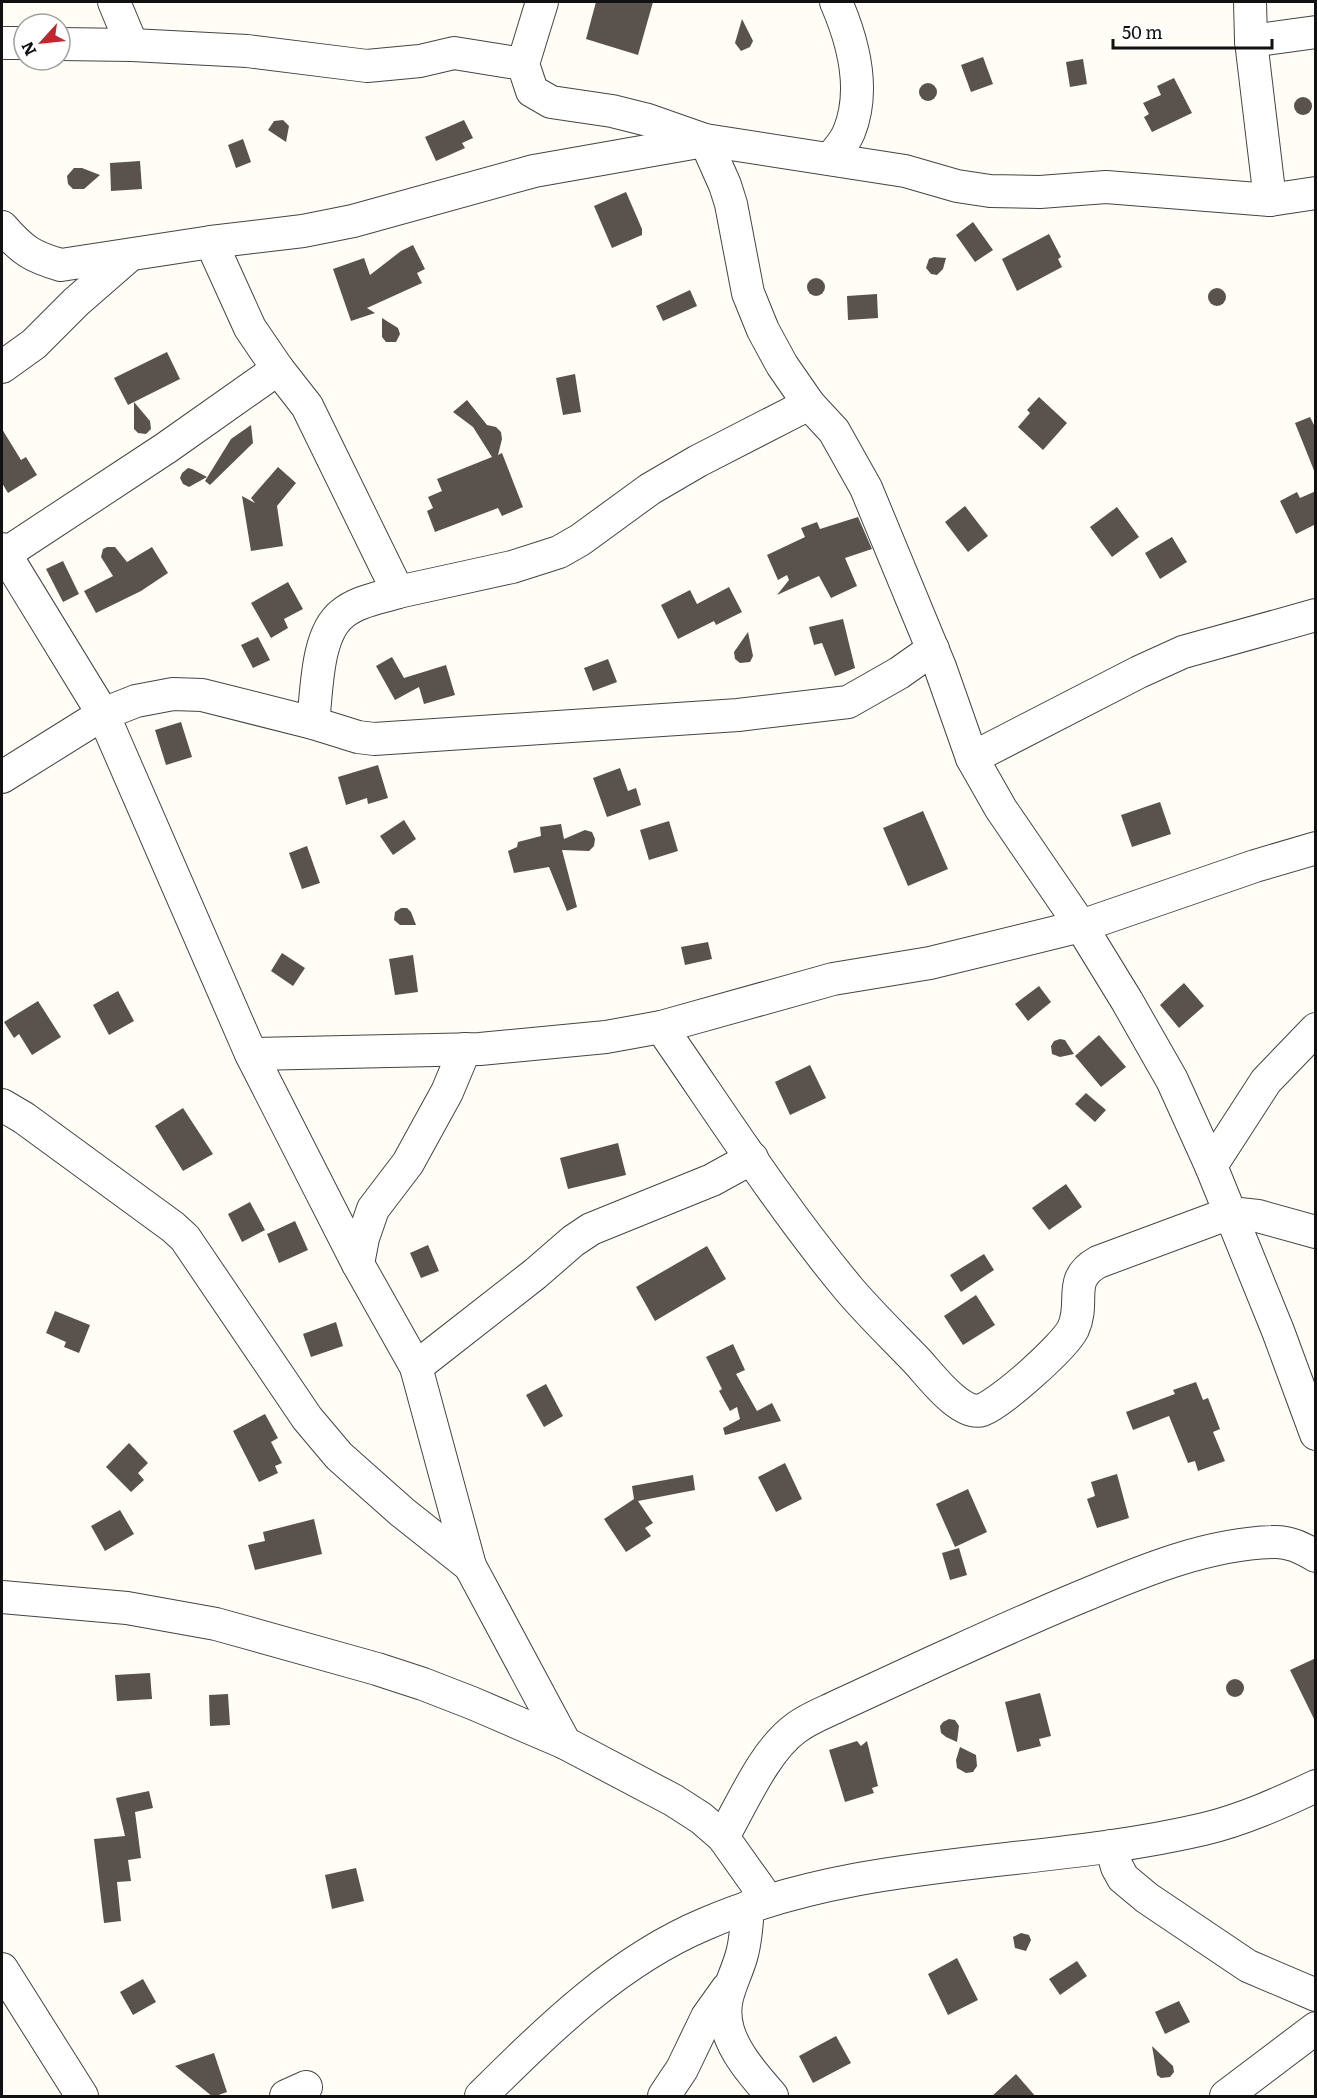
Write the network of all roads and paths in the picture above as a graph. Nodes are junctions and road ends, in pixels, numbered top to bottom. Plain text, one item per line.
1 (114, 2) edge
2 (542, 2) edge
3 (836, 2) edge
4 (1250, 2) edge
5 (1316, 32) edge
6 (1251, 40) junction
7 (72, 44) edge
8 (132, 45) junction
9 (523, 64) junction
10 (705, 140) junction
11 (830, 159) junction
12 (1316, 193) edge
13 (1270, 200) junction
14 (2, 227) edge
15 (211, 242) junction
16 (130, 255) junction
17 (2, 367) edge
18 (278, 369) junction
19 (809, 404) junction
20 (3, 551) edge
21 (398, 592) junction
22 (1316, 615) edge
23 (933, 649) junction
24 (103, 714) junction
25 (313, 723) junction
26 (972, 758) junction
27 (2, 777) edge
28 (1316, 848) edge
29 (1081, 926) junction
30 (661, 1027) junction
31 (1316, 1029) edge
32 (465, 1049) junction
33 (251, 1054) junction
34 (9, 1118) edge
35 (752, 1158) junction
36 (1211, 1166) junction
37 (1230, 1213) junction
38 (1316, 1232) edge
39 (358, 1264) junction
40 (416, 1367) junction
41 (1316, 1434) edge
42 (1316, 1556) edge
43 (470, 1566) junction
44 (2, 1597) edge
45 (565, 1743) junction
46 (1316, 1786) edge
47 (723, 1837) junction
48 (1111, 1846) junction
49 (758, 1903) junction
50 (2, 1969) edge
51 (729, 1986) junction
52 (1316, 1995) edge
53 (1316, 2028) edge
54 (82, 2097) edge
55 (481, 2097) edge
56 (664, 2097) edge
57 (772, 2097) edge
58 (1226, 2097) edge

1 - 8 street
2 - 9 street
3 - 11 street
4 - 6 street
5 - 6 street
6 - 13 street
7 - 8 street
8 - 9 street
9 - 10 street
10 - 11 street
10 - 15 street
10 - 19 street
11 - 13 street
12 - 13 street
14 - 16 street
15 - 16 street
15 - 18 street
16 - 17 street
18 - 20 street
18 - 21 street
19 - 21 street
19 - 23 street
20 - 24 street
21 - 25 street
22 - 26 street
23 - 25 street
23 - 26 street
24 - 25 street
24 - 27 street
24 - 33 street
26 - 29 street
28 - 29 street
29 - 30 street
29 - 36 street
30 - 32 street
30 - 35 street
31 - 36 street
32 - 33 street
32 - 39 street
33 - 39 street
34 - 43 street
35 - 37 street
35 - 40 street
36 - 37 street
37 - 38 street
37 - 41 street
39 - 40 street
40 - 43 street
42 - 47 street
43 - 45 street
44 - 45 street
45 - 47 street
46 - 48 street
47 - 49 street
48 - 49 street
48 - 52 street
49 - 51 street
49 - 55 street
50 - 54 street
51 - 56 street
51 - 57 street
53 - 58 street

